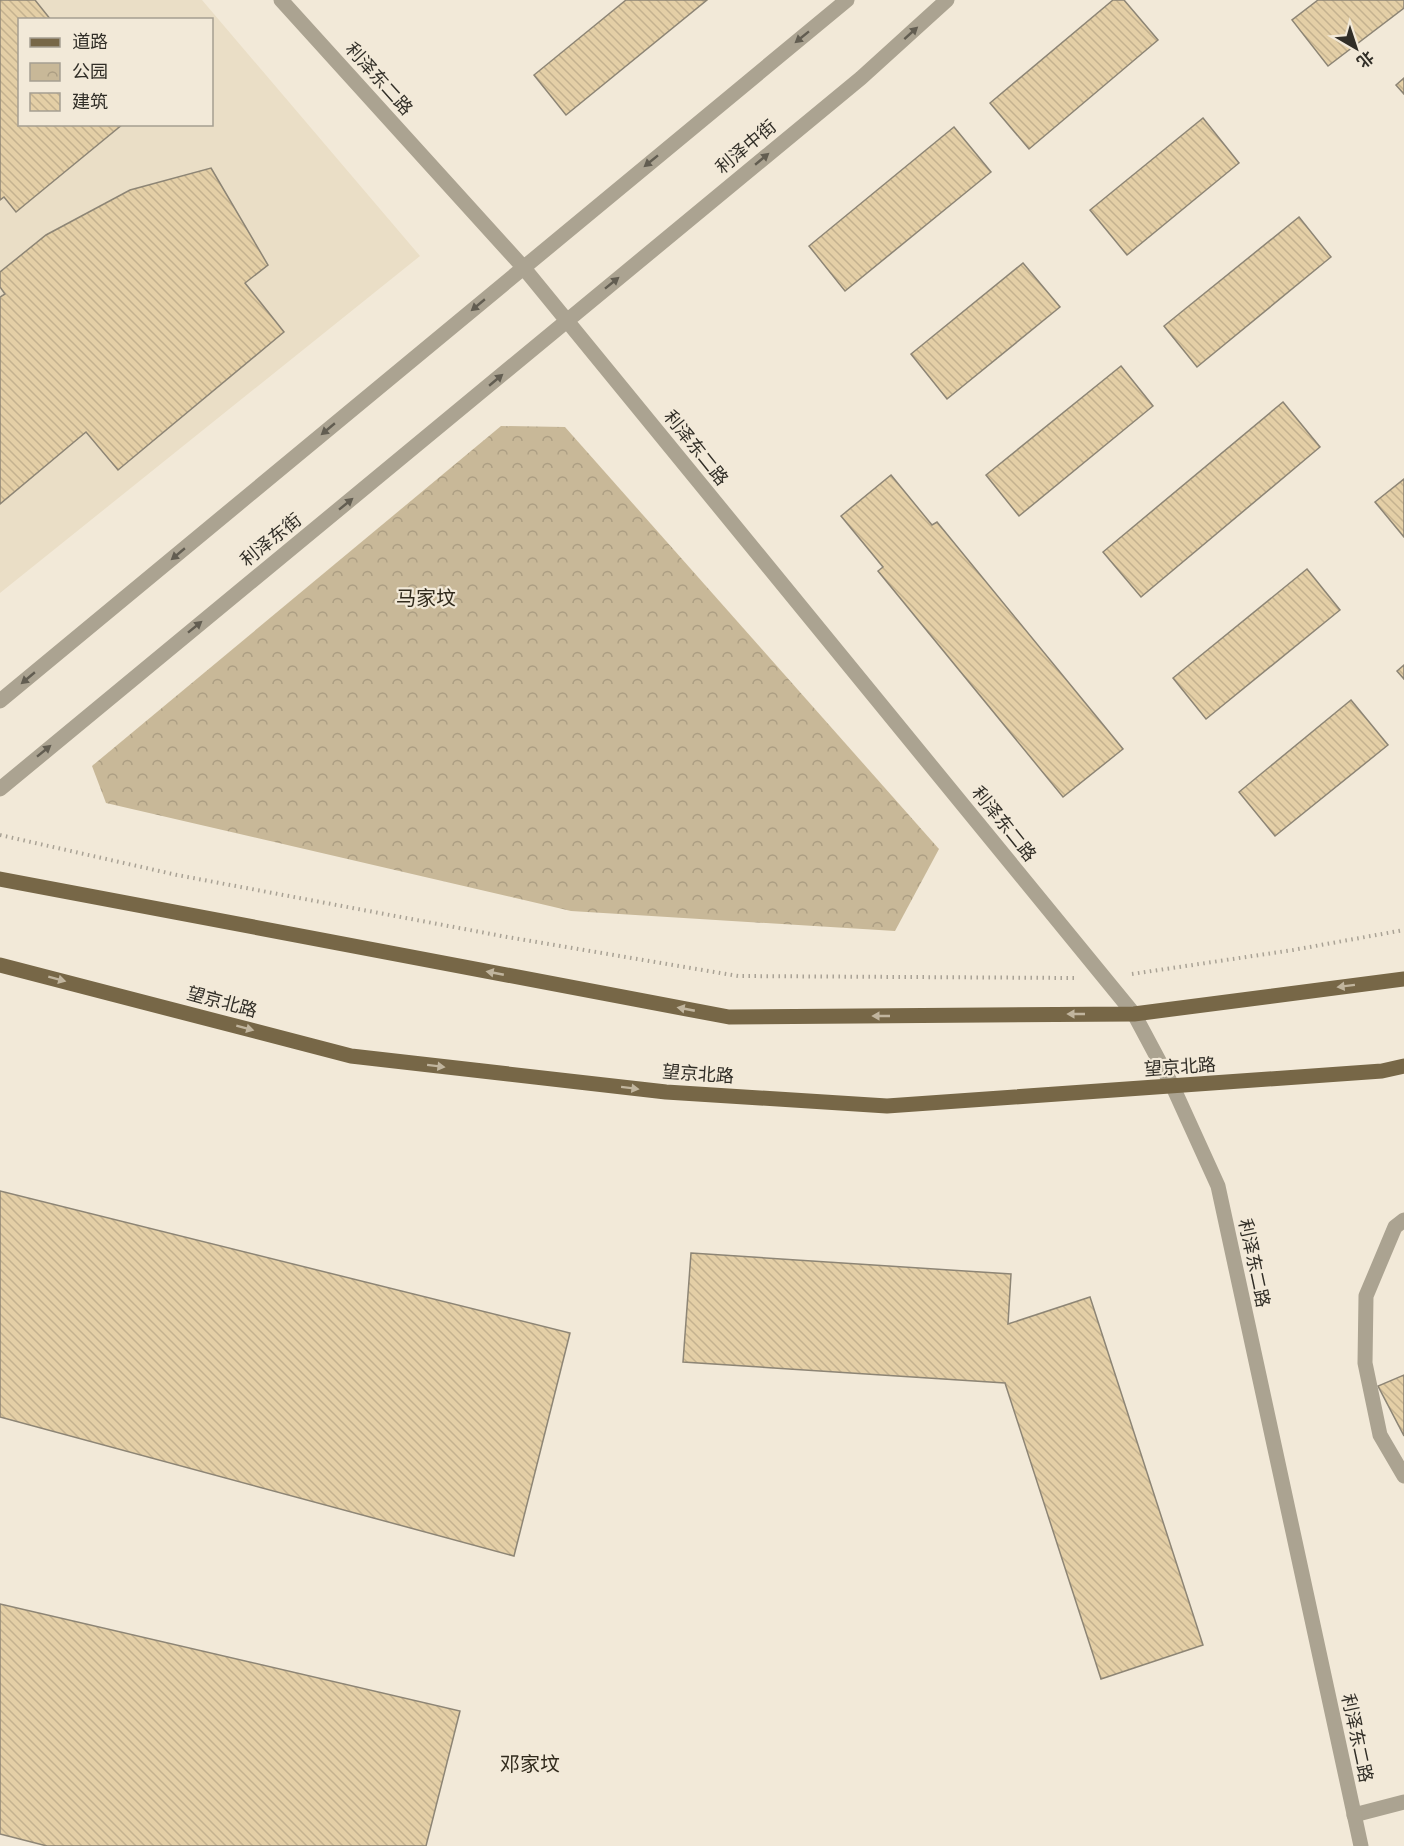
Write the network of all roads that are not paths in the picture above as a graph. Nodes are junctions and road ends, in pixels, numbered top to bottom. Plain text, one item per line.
1 (281, 0) edge
2 (847, 0) edge
3 (946, 0) edge
4 (523, 267) junction
5 (567, 320) junction
6 (0, 700) edge
7 (0, 789) edge
8 (0, 879) edge
9 (0, 964) edge
10 (1404, 979) edge
11 (1134, 1014) junction
12 (1404, 1066) edge
13 (1173, 1087) junction
14 (1404, 1220) edge
15 (1404, 1476) edge
16 (1404, 1802) edge
17 (1354, 1815) junction
18 (1361, 1846) edge

1 - 4 street, 利泽东二路
2 -> 4 street
5 -> 3 street, 利泽中街
4 - 5 street, 利泽东二路
4 -> 6 street
7 -> 5 street, 利泽东街
5 - 11 street, 利泽东二路
11 -> 8 main road
9 -> 13 main road, 望京北路
10 -> 11 main road
11 - 13 street, 利泽东二路
12 - 13 main road, 望京北路
13 - 17 street, 利泽东二路
14 - 15 street
16 - 17 street
17 - 18 street, 利泽东二路

